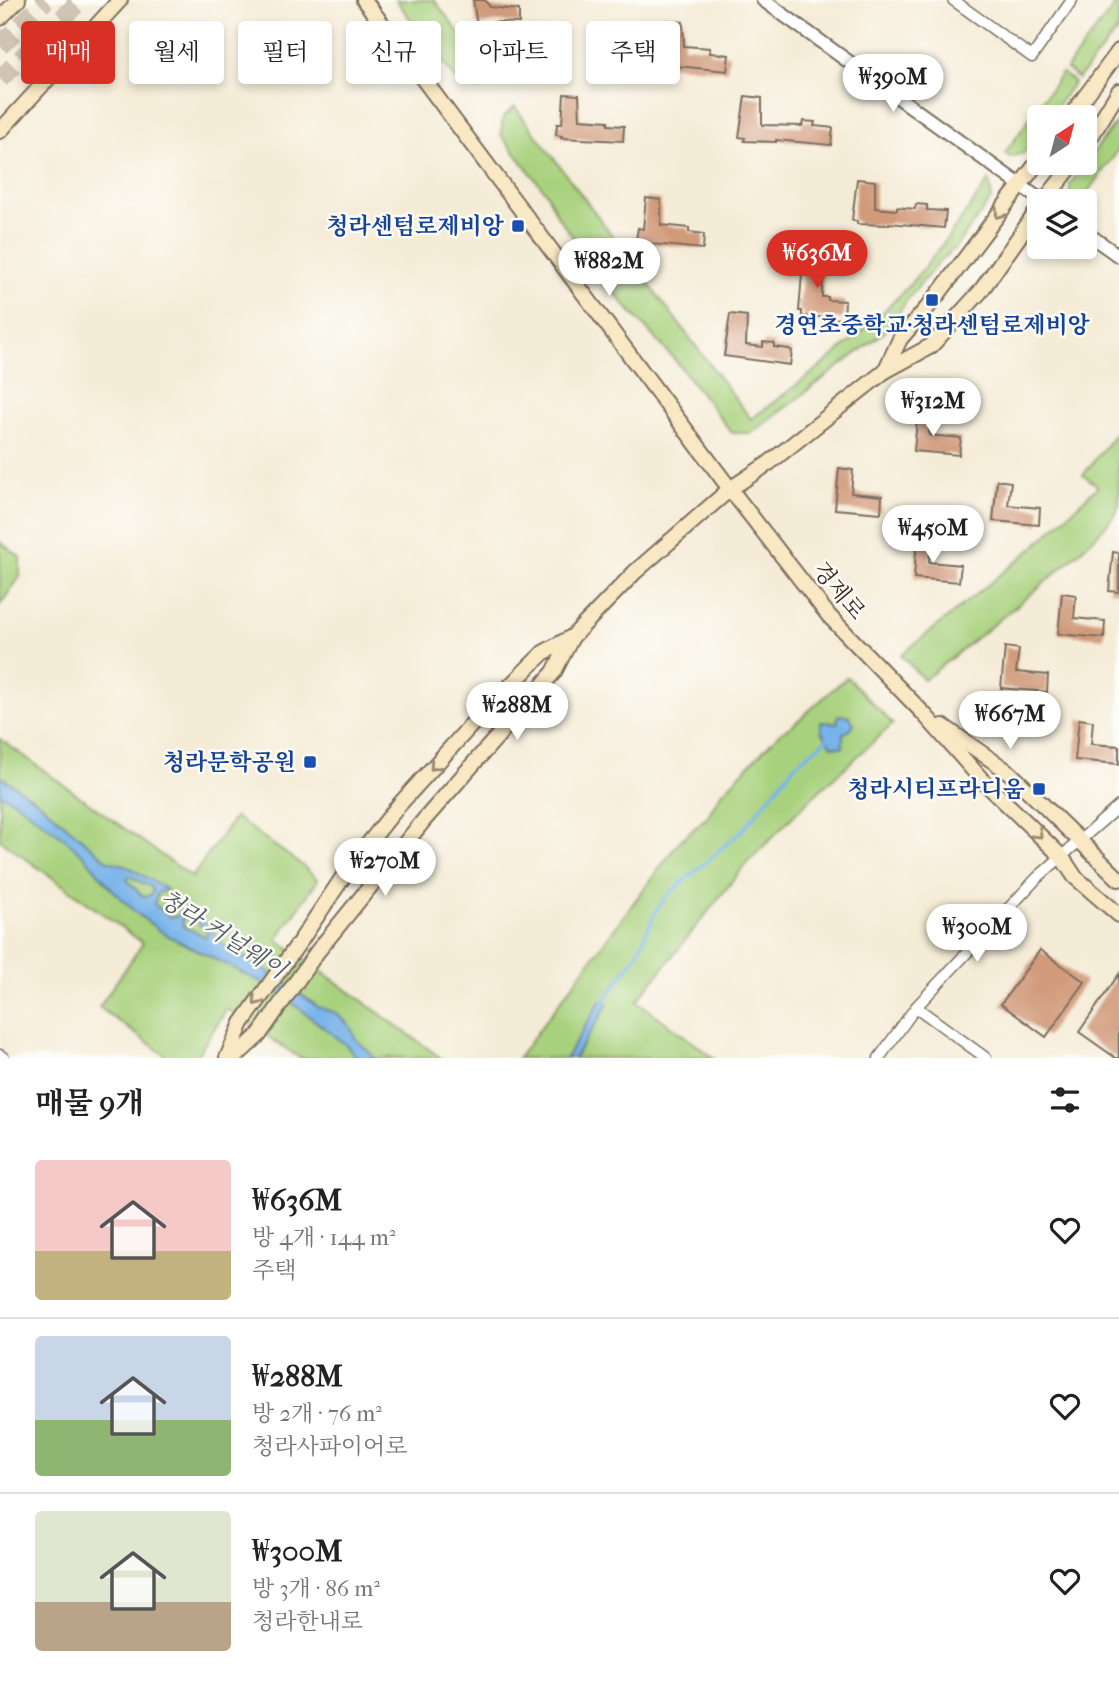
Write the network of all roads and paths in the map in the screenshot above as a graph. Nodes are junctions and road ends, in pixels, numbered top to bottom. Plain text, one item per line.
1 (18, 0) edge
2 (120, 0) edge
3 (364, 0) edge
4 (763, 0) edge
5 (953, 0) edge
6 (1072, 0) edge
7 (0, 18) edge
8 (1119, 51) edge
9 (1119, 91) edge
10 (1079, 105) edge
11 (1097, 127) edge
12 (0, 131) edge
13 (1028, 175) edge
14 (1064, 175) edge
15 (1020, 185) junction
16 (1053, 189) edge
17 (1027, 190) edge
18 (1027, 225) edge
19 (1097, 240) edge
20 (1119, 256) edge
21 (885, 371) junction
22 (730, 489) junction
23 (572, 637) junction
24 (924, 713) junction
25 (1119, 806) edge
26 (1080, 840) junction
27 (1061, 856) junction
28 (1119, 877) edge
29 (1119, 915) edge
30 (916, 1007) junction
31 (227, 1058) edge
32 (234, 1058) edge
33 (878, 1058) edge
34 (986, 1058) edge

1 - 7 main road
2 - 12 main road
3 - 22 main road, 경제로
4 - 15 street
5 - 6 street
8 - 10 main road
9 - 11 main road
13 - 15 main road
14 - 16 main road
15 - 17 street
15 -> 21 main road
18 - 21 main road
19 - 20 street
21 - 22 main road
22 - 23 main road
22 - 24 main road, 경제로
23 -> 31 main road
23 - 32 main road
24 - 26 main road, 경제로
24 -> 27 main road, 경제로
25 - 26 street
26 - 27 street
26 - 28 main road, 경제로
27 - 29 main road, 경제로
27 - 30 street
30 - 33 street
30 - 34 street

